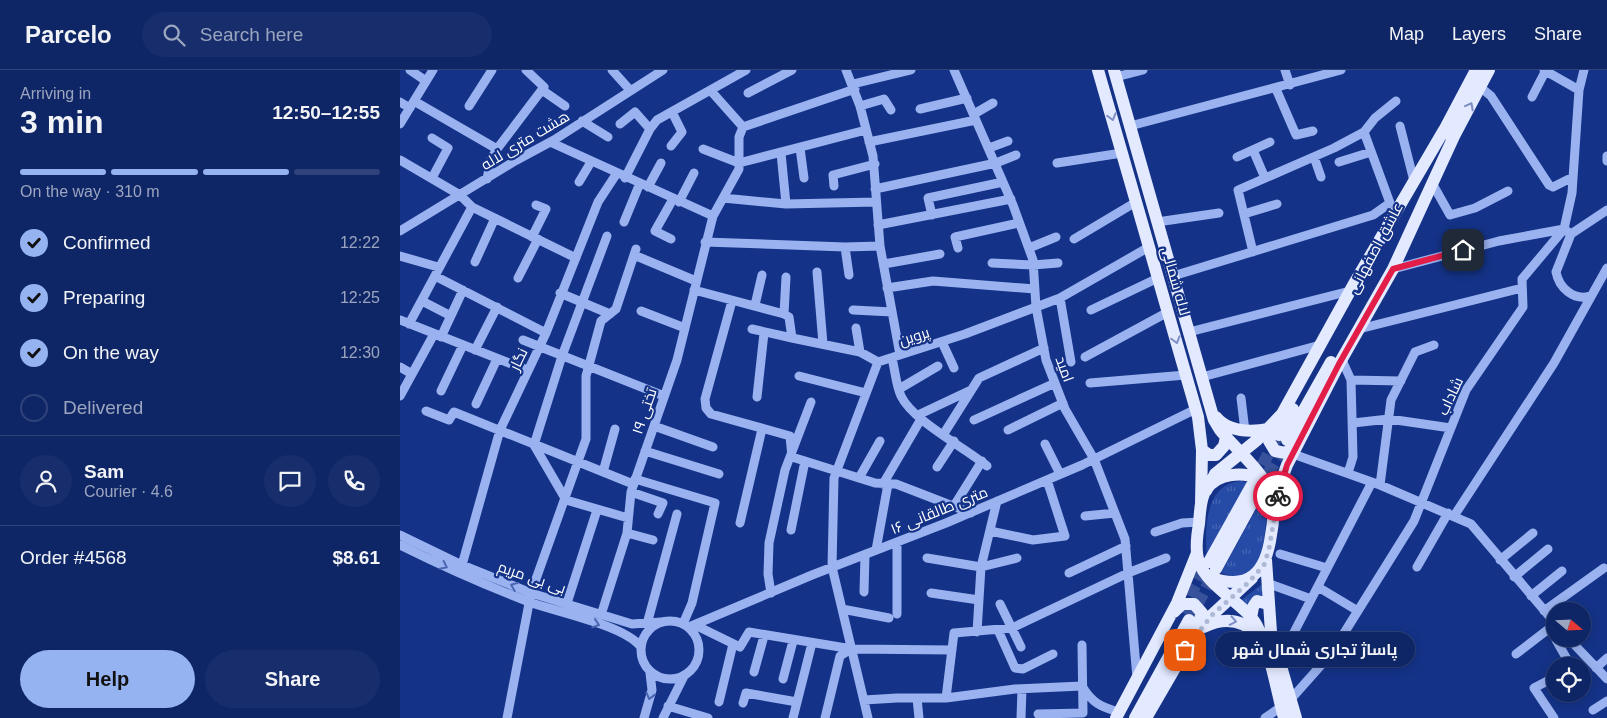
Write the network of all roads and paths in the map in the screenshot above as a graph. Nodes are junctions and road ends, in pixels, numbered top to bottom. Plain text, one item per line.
1 (410, 70) edge
2 (433, 70) edge
3 (492, 70) edge
4 (663, 70) edge
5 (746, 70) edge
6 (792, 70) edge
7 (846, 70) edge
8 (911, 70) edge
9 (954, 70) edge
10 (1098, 70) edge
11 (1143, 70) edge
12 (1285, 70) edge
13 (1341, 70) edge
14 (1476, 70) edge
15 (1489, 70) edge
16 (1545, 70) edge
17 (1584, 70) edge
18 (616, 71) edge
19 (531, 72) edge
20 (1115, 74) edge
21 (426, 81) junction
22 (1290, 85) junction
23 (854, 87) junction
24 (1480, 87) junction
25 (1276, 89) junction
26 (542, 90) junction
27 (630, 90) junction
28 (1580, 90) junction
29 (711, 91) junction
30 (748, 93) dead end
31 (1532, 97) dead end
32 (966, 98) junction
33 (1396, 101) dead end
34 (400, 102) edge
35 (993, 103) dead end
36 (412, 105) junction
37 (469, 106) dead end
38 (565, 106) dead end
39 (860, 106) junction
40 (920, 109) dead end
41 (891, 110) dead end
42 (672, 112) junction
43 (975, 117) junction
44 (401, 121) edge
45 (582, 121) junction
46 (620, 124) dead end
47 (1130, 126) junction
48 (1400, 126) dead end
49 (743, 128) junction
50 (650, 129) junction
51 (866, 130) junction
52 (1313, 131) dead end
53 (1364, 132) junction
54 (1450, 132) junction
55 (608, 137) dead end
56 (432, 138) dead end
57 (1008, 141) dead end
58 (550, 142) junction
59 (869, 142) junction
60 (1270, 142) dead end
61 (671, 146) dead end
62 (800, 148) junction
63 (989, 148) junction
64 (496, 149) junction
65 (703, 149) dead end
66 (1253, 150) junction
67 (1371, 152) junction
68 (1122, 153) junction
69 (781, 154) junction
70 (1016, 155) dead end
71 (1314, 156) junction
72 (1607, 156) edge
73 (1238, 157) dead end
74 (400, 160) edge
75 (1607, 161) edge
76 (591, 162) junction
77 (1339, 162) dead end
78 (739, 163) junction
79 (996, 163) junction
80 (1057, 163) dead end
81 (661, 164) dead end
82 (875, 164) junction
83 (694, 173) dead end
84 (621, 175) junction
85 (1321, 177) dead end
86 (1573, 177) junction
87 (432, 178) junction
88 (804, 178) dead end
89 (1265, 178) junction
90 (487, 179) junction
91 (1414, 181) junction
92 (579, 182) dead end
93 (1003, 182) junction
94 (1146, 182) junction
95 (1432, 184) junction
96 (644, 185) junction
97 (834, 186) dead end
98 (1132, 186) junction
99 (875, 189) junction
100 (1508, 191) dead end
101 (460, 195) junction
102 (723, 198) junction
103 (1011, 199) junction
104 (676, 201) junction
105 (876, 202) junction
106 (1136, 202) junction
107 (786, 204) junction
108 (1277, 204) dead end
109 (536, 205) dead end
110 (472, 207) junction
111 (1607, 210) edge
112 (1218, 214) dead end
113 (1244, 214) junction
114 (932, 215) junction
115 (713, 216) junction
116 (495, 218) junction
117 (624, 222) dead end
118 (1157, 222) junction
119 (1019, 223) junction
120 (878, 225) junction
121 (400, 230) edge
122 (1567, 232) junction
123 (607, 236) dead end
124 (1056, 237) dead end
125 (535, 238) junction
126 (671, 239) dead end
127 (1074, 239) dead end
128 (706, 242) junction
129 (880, 246) junction
130 (1149, 247) junction
131 (845, 248) junction
132 (958, 248) dead end
133 (1029, 248) junction
134 (1253, 252) junction
135 (940, 254) dead end
136 (400, 256) edge
137 (576, 258) junction
138 (475, 262) dead end
139 (992, 262) dead end
140 (1058, 263) dead end
141 (884, 264) junction
142 (1033, 265) junction
143 (1607, 268) edge
144 (1393, 269) junction
145 (437, 272) junction
146 (817, 272) dead end
147 (762, 275) dead end
148 (849, 275) dead end
149 (1173, 276) junction
150 (786, 277) dead end
151 (518, 278) dead end
152 (1158, 278) junction
153 (695, 286) junction
154 (887, 288) junction
155 (1522, 288) junction
156 (1035, 289) junction
157 (463, 290) junction
158 (1350, 290) junction
159 (560, 293) junction
160 (1590, 296) junction
161 (1060, 298) junction
162 (422, 301) junction
163 (732, 301) junction
164 (582, 302) junction
165 (755, 305) junction
166 (497, 307) junction
167 (1036, 307) junction
168 (854, 310) dead end
169 (1091, 310) dead end
170 (641, 311) dead end
171 (892, 312) junction
172 (1168, 312) junction
173 (610, 314) junction
174 (784, 314) junction
175 (451, 316) junction
176 (400, 320) edge
177 (409, 324) junction
178 (685, 328) junction
179 (856, 328) dead end
180 (1359, 329) junction
181 (752, 330) dead end
182 (1189, 332) junction
183 (546, 333) junction
184 (764, 333) junction
185 (438, 336) junction
186 (792, 338) junction
187 (522, 340) dead end
188 (942, 342) junction
189 (823, 344) junction
190 (463, 345) junction
191 (1320, 345) junction
192 (1434, 345) dead end
193 (539, 347) junction
194 (1044, 348) junction
195 (475, 350) junction
196 (860, 352) junction
197 (562, 356) junction
198 (896, 356) junction
199 (1086, 357) dead end
200 (497, 359) junction
201 (1342, 360) junction
202 (878, 362) junction
203 (1071, 362) dead end
204 (589, 366) junction
205 (938, 366) dead end
206 (400, 367) edge
207 (954, 368) dead end
208 (527, 370) junction
209 (412, 374) junction
210 (1186, 375) junction
211 (798, 376) dead end
212 (1202, 377) junction
213 (1351, 380) junction
214 (1401, 381) junction
215 (1055, 383) junction
216 (1090, 383) dead end
217 (899, 388) junction
218 (971, 390) junction
219 (441, 391) dead end
220 (866, 393) junction
221 (400, 394) edge
222 (664, 396) junction
223 (757, 397) dead end
224 (1241, 398) dead end
225 (811, 402) dead end
226 (1063, 403) junction
227 (476, 404) dead end
228 (1196, 409) junction
229 (1212, 410) junction
230 (426, 412) dead end
231 (919, 417) junction
232 (1389, 419) junction
233 (974, 420) dead end
234 (1353, 423) junction
235 (654, 426) junction
236 (762, 428) junction
237 (1451, 428) junction
238 (615, 429) dead end
239 (500, 430) junction
240 (1008, 430) dead end
241 (1245, 431) junction
242 (1282, 434) junction
243 (943, 435) junction
244 (1226, 438) junction
245 (880, 441) dead end
246 (954, 441) junction
247 (1045, 444) dead end
248 (534, 445) junction
249 (713, 447) dead end
250 (791, 450) junction
251 (1202, 450) junction
252 (645, 451) junction
253 (1240, 453) junction
254 (1293, 454) junction
255 (562, 456) junction
256 (1094, 459) junction
257 (805, 461) junction
258 (579, 462) junction
259 (937, 467) dead end
260 (603, 472) junction
261 (1348, 473) junction
262 (719, 474) dead end
263 (835, 474) junction
264 (1060, 474) junction
265 (574, 475) junction
266 (860, 478) junction
267 (1047, 480) junction
268 (1376, 483) junction
269 (886, 484) junction
270 (633, 485) junction
271 (1257, 485) junction
272 (1206, 491) junction
273 (566, 500) junction
274 (997, 501) junction
275 (1422, 502) junction
276 (1201, 504) junction
277 (954, 506) junction
278 (596, 510) junction
279 (971, 513) junction
280 (1115, 513) junction
281 (658, 514) dead end
282 (677, 514) dead end
283 (1451, 514) junction
284 (1085, 516) dead end
285 (628, 518) junction
286 (1199, 522) junction
287 (740, 523) dead end
288 (1272, 528) junction
289 (791, 530) dead end
290 (990, 531) junction
291 (1155, 532) dead end
292 (627, 533) junction
293 (1533, 533) dead end
294 (400, 535) edge
295 (653, 540) dead end
296 (896, 542) junction
297 (400, 545) edge
298 (1126, 546) junction
299 (876, 550) junction
300 (1548, 550) dead end
301 (1197, 551) junction
302 (1280, 554) dead end
303 (865, 555) junction
304 (927, 558) dead end
305 (1017, 558) dead end
306 (1166, 558) dead end
307 (1266, 560) junction
308 (1500, 560) junction
309 (462, 565) junction
310 (832, 567) junction
311 (981, 567) junction
312 (1327, 568) junction
313 (1417, 568) dead end
314 (1604, 568) dead end
315 (1211, 569) junction
316 (1562, 572) dead end
317 (1069, 573) dead end
318 (1128, 573) junction
319 (1257, 573) junction
320 (1514, 577) junction
321 (1267, 583) junction
322 (1318, 587) junction
323 (864, 592) dead end
324 (771, 593) junction
325 (931, 593) dead end
326 (1531, 596) junction
327 (530, 597) junction
328 (1311, 599) junction
329 (979, 600) junction
330 (1231, 600) junction
331 (567, 604) junction
332 (1000, 604) dead end
333 (1268, 604) junction
334 (842, 609) junction
335 (1358, 611) junction
336 (1544, 611) junction
337 (1546, 613) edge
338 (601, 615) junction
339 (1251, 618) junction
340 (661, 622) junction
341 (647, 624) junction
342 (1166, 624) junction
343 (689, 625) junction
344 (1012, 628) junction
345 (998, 630) junction
346 (1546, 631) edge
347 (977, 632) junction
348 (1196, 633) junction
349 (764, 636) junction
350 (1262, 640) junction
351 (793, 641) junction
352 (1289, 642) dead end
353 (812, 643) junction
354 (733, 644) junction
355 (1082, 645) dead end
356 (640, 646) junction
357 (1021, 647) dead end
358 (1577, 648) edge
359 (852, 649) junction
360 (952, 650) junction
361 (1053, 654) dead end
362 (1516, 654) dead end
363 (1607, 658) edge
364 (1596, 668) junction
365 (754, 672) dead end
366 (650, 673) junction
367 (684, 676) junction
368 (783, 678) dead end
369 (1137, 679) junction
370 (1607, 679) edge
371 (1546, 682) edge
372 (1082, 686) junction
373 (1022, 688) junction
374 (917, 698) junction
375 (946, 698) junction
376 (1607, 701) edge
377 (719, 702) dead end
378 (796, 702) junction
379 (744, 703) dead end
380 (865, 704) junction
381 (668, 706) junction
382 (1285, 708) edge
383 (1593, 710) dead end
384 (1038, 714) dead end
385 (1119, 716) edge
386 (507, 718) edge
387 (644, 718) edge
388 (662, 718) edge
389 (708, 718) edge
390 (793, 718) edge
391 (825, 718) edge
392 (858, 718) edge
393 (868, 718) edge
394 (919, 718) edge
395 (1021, 718) edge
396 (1135, 718) edge
397 (1146, 718) edge
398 (1265, 718) edge
399 (1296, 718) edge
400 (1554, 718) edge

1 - 21 street
2 - 21 street
3 - 37 street
4 - 27 street, هشت متری لاله
5 - 29 street
6 - 30 street
7 - 23 street
8 - 23 street
9 - 32 street, امید
10 -> 68 main road, لاله شمالی
11 - 20 street
12 - 22 street
13 - 22 street
14 - 54 main road, عاشق اصفهانی
15 - 24 main road, عاشق اصفهانی
16 - 28 street
16 - 31 street
17 - 28 street
18 - 27 street
19 - 26 street
20 - 47 main road, لاله شمالی
21 - 36 street
22 - 25 street
23 - 39 street
23 - 49 street
54 -> 24 main road, عاشق اصفهانی
24 - 86 street
25 - 47 street
25 - 52 street
26 - 38 street
26 - 64 street
27 - 45 street, هشت متری لاله
28 - 86 street
29 - 42 street
29 - 49 street
32 - 40 street
32 - 43 street, امید
33 - 53 street
34 - 36 street
35 - 43 street
36 - 44 street
36 - 64 street
39 - 41 street
39 - 51 street
42 - 50 street
42 - 61 street
43 - 59 street
43 - 63 street, امید
45 - 55 street
45 - 58 street, هشت متری لاله
46 - 50 street
47 - 94 main road, لاله شمالی
48 - 91 street
49 - 78 street
50 - 84 street, نگار
51 - 59 street
51 - 62 street
53 - 67 street
53 - 71 street
54 - 91 main road
54 - 95 main road
54 - 242 main road, عاشق اصفهانی
56 - 87 street
57 - 63 street
58 - 76 street
58 - 90 street, هشت متری لاله
59 - 82 street
60 - 66 street
62 - 69 street
62 - 88 street
63 - 79 street, امید
64 - 90 street
65 - 78 street
66 - 73 street
66 - 89 street
67 - 77 street
67 - 134 street
68 - 80 street
68 - 98 main road, لاله شمالی
69 - 78 street
69 - 107 street
70 - 79 street
71 - 85 street
71 - 89 street
72 - 75 street
74 - 87 street
76 - 84 street
76 - 92 street
78 - 102 street, تختی ۱۹
79 - 93 street, امید
79 - 99 street
81 - 96 street
82 - 97 street
82 - 99 street
83 - 104 street
84 - 96 street
84 - 137 street, نگار
86 - 122 street
87 - 101 street
89 - 113 street
90 - 101 street, هشت متری لاله
91 - 158 main road
93 - 103 street, امید
93 - 114 street
94 - 98 main road
94 - 118 main road, لاله شمالی
95 - 100 street
95 - 144 main road
96 - 104 street
96 - 117 street
98 - 106 main road, لاله شمالی
99 - 105 street
101 - 110 street
101 - 121 street, هشت متری لاله
102 - 107 street
102 - 115 street, تختی ۱۹
103 - 114 street
103 - 119 street, امید
104 - 115 street
104 - 126 street
105 - 107 street
105 - 120 street
106 - 127 street
106 - 130 main road, لاله شمالی
108 - 113 street
109 - 125 street
110 - 116 street
110 - 145 street
111 - 122 street
112 - 118 street
113 - 134 street
114 - 120 street
115 - 128 street, تختی ۱۹
116 - 125 street
116 - 138 street
118 - 149 main road, لاله شمالی
119 - 132 street
119 - 133 street, امید
120 - 129 street
122 - 144 street
122 - 155 street, شاداب
122 - 160 street
123 - 164 street
124 - 133 street
125 - 137 street
125 - 151 street
128 - 131 street
128 - 153 street, تختی ۱۹
129 - 131 street
129 - 141 street
130 - 152 main road, لاله شمالی
130 - 161 street, پروین
131 - 148 street
133 - 142 street, امید
134 - 149 street
135 - 141 street
136 - 145 street
137 - 159 street, نگار
139 - 142 street
140 - 142 street
141 - 154 street
142 - 156 street, امید
143 - 160 street
144 - 180 main road
145 - 157 street
145 - 162 street
146 - 189 street
147 - 165 street
149 - 182 main road, لاله شمالی
150 - 174 street
152 - 169 street
152 - 172 main road, لاله شمالی
153 - 163 street
153 - 173 street
153 - 178 street, تختی ۱۹
154 - 156 street
154 - 171 street
155 - 180 street
155 - 237 street, شاداب
156 - 167 street, امید
157 - 166 street
157 - 175 street
158 - 182 street
158 - 191 main road
159 - 164 street
159 - 183 street, نگار
160 - 283 street
161 - 167 street, پروین
161 - 203 street
162 - 175 street
162 - 177 street
163 - 165 street
163 - 236 street
164 - 173 street
164 - 197 street
165 - 174 street
166 - 183 street
166 - 195 street
167 - 188 street, پروین
167 - 194 street, امید
168 - 171 street
170 - 178 street
171 - 198 street
172 - 199 street
172 -> 210 main road, لاله شمالی
173 - 204 street
174 - 186 street
175 - 185 street
176 - 177 street
177 - 185 street
178 - 222 street, تختی ۱۹
179 - 196 street
180 - 201 main road
181 - 184 street
182 - 212 main road, لاله شمالی
183 - 193 street, نگار
184 - 186 street
184 - 223 street
185 - 190 street
185 - 209 street
186 - 189 street
187 - 193 street
188 - 198 street, پروین
188 - 207 street
189 - 196 street
190 - 195 street
190 - 219 street
191 - 212 street
191 - 242 main road
192 - 214 street
193 - 197 street
193 - 208 street, نگار
194 - 215 street, امید
194 - 218 street
195 - 200 street
196 - 202 street
197 - 204 street
197 - 248 street
198 - 202 street, پروین
198 - 217 street
200 - 208 street
200 - 227 street
201 - 213 street
201 - 242 main road
202 - 220 street
204 - 222 street
204 - 258 street
205 - 217 street
206 - 209 street
208 - 239 street, نگار
209 - 221 street
210 - 216 street
210 - 228 main road, لاله شمالی
211 - 220 street
212 - 229 main road, لاله شمالی
213 - 214 street
213 - 234 street
214 - 232 street
215 - 226 street, امید
215 - 233 street
217 - 231 street
218 - 231 street
218 - 243 street
220 - 263 street
222 - 235 street, تختی ۱۹
224 - 241 street
225 - 250 street
226 - 240 street
226 - 256 street, امید
228 - 251 main road, لاله شمالی
228 - 256 street, ۱۶ متری طالقانی
229 - 241 main road
229 - 244 main road, لاله شمالی
230 - 239 street
231 - 243 street
231 - 269 street
232 - 234 street
232 - 237 street
232 - 268 street
234 - 261 street
235 - 249 street
235 - 252 street, تختی ۱۹
236 - 250 street
236 - 287 street
237 - 275 street, شاداب
238 - 260 street
239 - 248 street
239 - 309 street, نگار
241 - 242 main road
242 - 253 main road
242 - 254 main road
243 - 246 street
244 - 251 main road
244 - 253 main road, لاله شمالی
245 - 266 street
246 - 259 street
246 - 277 street
247 - 264 street
248 - 255 street
248 - 273 street
250 - 257 street
250 - 324 street
251 - 276 main road, لاله شمالی
252 - 262 street
252 - 270 street, تختی ۱۹
253 - 271 main road, لاله شمالی
253 - 272 main road
254 - 261 street
254 - 288 main road
255 - 258 street
255 - 265 street
256 - 264 street, ۱۶ متری طالقانی
256 - 280 street, امید
257 - 263 street
257 - 289 street
258 - 260 street
258 - 265 street
260 - 270 street
261 - 268 street
263 - 266 street
263 - 310 street
264 - 267 street, ۱۶ متری طالقانی
265 - 273 street
266 - 269 street
267 - 274 street, ۱۶ متری طالقانی
267 - 290 street
268 - 275 street
268 - 312 street
269 - 277 street
269 - 299 street
270 - 281 street
270 - 285 street, تختی ۱۹
270 - 343 street
271 - 272 main road
271 - 288 main road, لاله شمالی
271 - 315 main road
272 - 276 main road
273 - 278 street
273 - 327 street
274 - 279 street, ۱۶ متری طالقانی
274 - 290 street
275 - 283 street
275 - 335 street, شاداب
276 - 286 main road
277 - 279 street
278 - 285 street
278 - 331 street
279 - 296 street, ۱۶ متری طالقانی
280 - 284 street
280 - 298 street, امید
282 - 341 street
283 - 308 street
283 - 313 street
285 - 292 street, تختی ۱۹
286 - 291 street
286 - 301 main road
288 - 307 main road
290 - 311 street
292 - 295 street
292 - 338 street, تختی ۱۹
293 - 308 street
294 - 309 street, بی بی مریم
296 - 299 street, ۱۶ متری طالقانی
296 - 334 street
297 -> 327 street, بی بی مریم
298 - 317 street
298 - 318 street, امید
299 - 303 street, ۱۶ متری طالقانی
300 - 320 street
301 - 315 main road
301 - 342 main road
302 - 312 street
303 - 310 street, ۱۶ متری طالقانی
303 - 323 street
304 - 311 street
305 - 311 street
306 - 318 street
307 - 319 main road
307 - 321 main road
308 - 320 street
327 -> 309 street, بی بی مریم
310 - 324 street, ۱۶ متری طالقانی
310 - 334 street
311 - 329 street
312 - 322 street
314 - 336 street
315 - 319 main road
315 - 330 main road
316 - 326 street
318 - 344 street
318 - 369 street, امید
319 - 330 main road
320 - 326 street
321 - 328 street
321 - 333 main road
322 - 328 street
322 - 335 street
324 - 343 street, ۱۶ متری طالقانی
325 - 329 street
326 - 336 street
327 - 331 street, بی بی مریم
327 -> 356 street, بی بی مریم
327 - 386 street
328 - 352 street
329 - 347 street
330 - 339 main road
330 - 348 main road
331 - 338 street, بی بی مریم
332 - 344 street
333 - 339 main road
333 - 382 main road
334 - 359 street
335 - 382 street, شاداب
336 - 337 street
338 - 341 street, بی بی مریم
339 - 350 main road
340 - 341 street, بی بی مریم
340 - 343 street
340 - 356 street
342 - 348 main road
342 - 369 main road
343 - 354 street
343 - 367 street
344 - 345 street
344 - 357 street
345 - 347 street
345 - 361 street
346 - 362 street
347 - 360 street
348 -> 350 main road
348 - 397 main road
349 - 351 street
349 - 354 street
349 - 365 street
350 - 382 main road
351 - 353 street
351 - 368 street
353 - 359 street
353 - 378 street
354 - 377 street
355 - 372 street
356 - 366 street
358 - 364 street
359 - 360 street
359 - 380 street
359 - 391 street
360 - 375 street
363 - 364 street
364 - 370 street
366 - 367 street
366 -> 387 street
367 - 381 street
369 - 385 main road
371 - 400 street
372 - 373 street
372 - 384 street
372 - 385 street
373 - 375 street
373 - 395 street
374 - 375 street
374 - 380 street
374 - 394 street
376 - 383 street
378 - 379 street
378 - 390 street
380 - 392 street
380 - 393 street
381 - 388 street
381 - 389 street
382 - 398 street, شاداب
382 - 399 main road
385 - 396 main road

